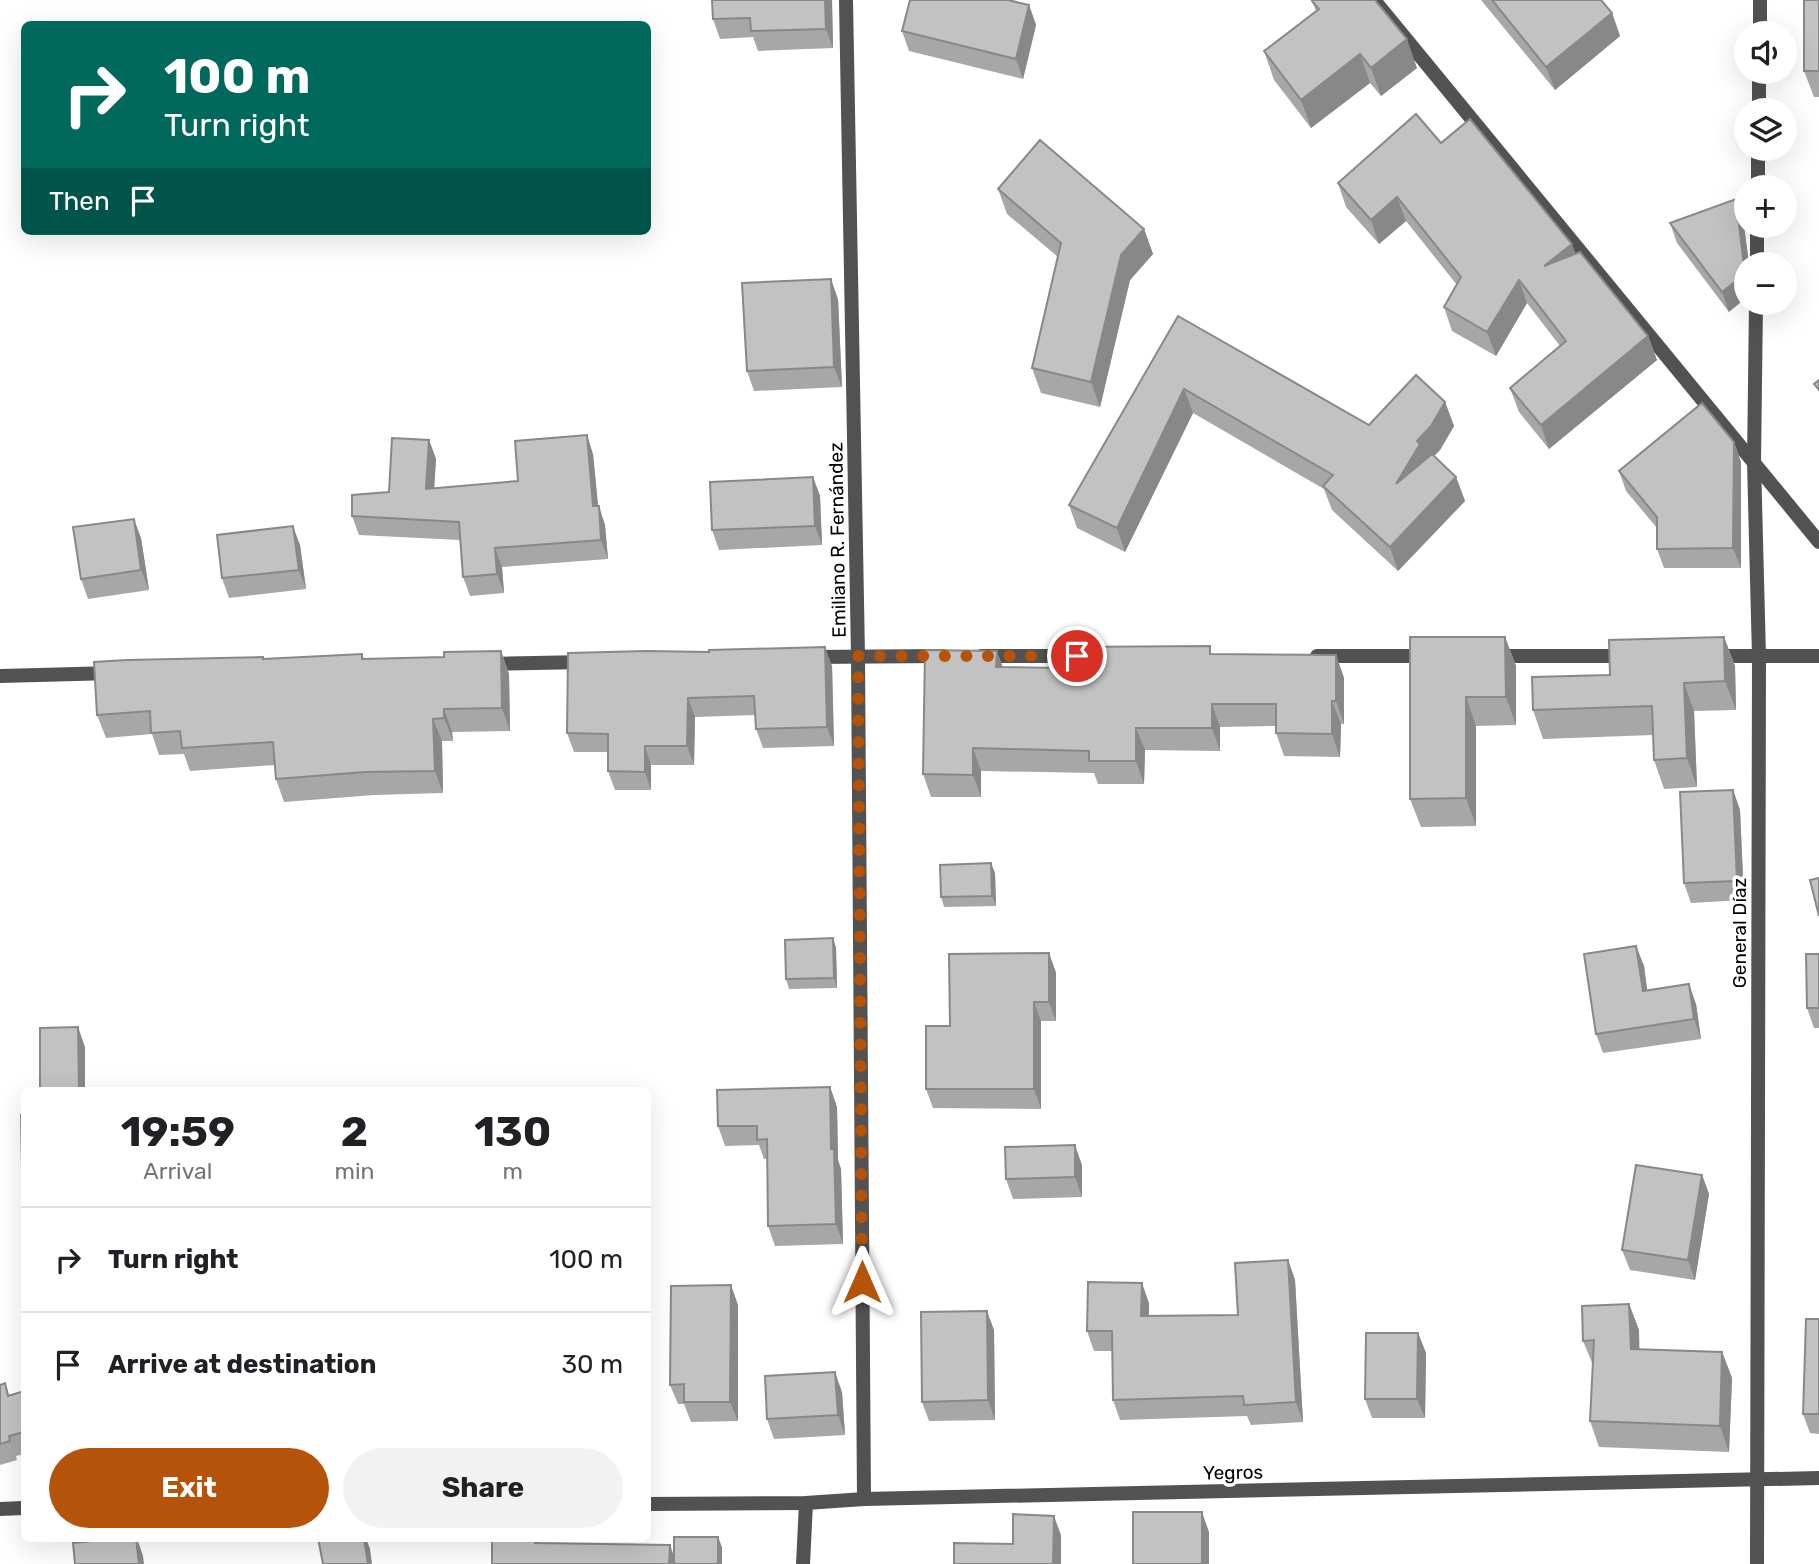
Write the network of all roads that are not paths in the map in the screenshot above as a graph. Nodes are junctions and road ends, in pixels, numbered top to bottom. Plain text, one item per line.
1 (846, 0) edge
2 (1374, 0) edge
3 (1760, 0) edge
4 (1760, 21) edge
5 (1756, 315) edge
6 (1754, 462) junction
7 (1819, 542) edge
8 (858, 656) junction
9 (1094, 656) edge
10 (1302, 656) edge
11 (1440, 656) edge
12 (1482, 656) edge
13 (1634, 656) edge
14 (1704, 656) edge
15 (1759, 656) junction
16 (1819, 656) edge
17 (789, 657) edge
18 (595, 662) edge
19 (471, 665) edge
20 (125, 673) edge
21 (0, 676) edge
22 (1819, 1478) edge
23 (1757, 1479) junction
24 (864, 1499) junction
25 (806, 1503) junction
26 (651, 1504) edge
27 (21, 1508) edge
28 (0, 1509) edge
29 (803, 1564) edge
30 (1757, 1564) edge

1 - 8 street, Emiliano R. Fernández
2 - 6 street
3 - 4 street
5 - 6 street, General Díaz
6 - 7 street
6 - 15 street, General Díaz
8 - 9 street
8 - 17 street
8 - 24 street, Emiliano R. Fernández
10 - 11 street
12 - 13 street
14 - 15 street
15 - 16 street
15 - 23 street, General Díaz
18 - 19 street
20 - 21 street
22 - 23 street, Yegros
23 - 24 street, Yegros
23 - 30 street, General Díaz
24 - 25 street, Yegros
25 - 26 street, Yegros
25 - 29 street
27 - 28 street

